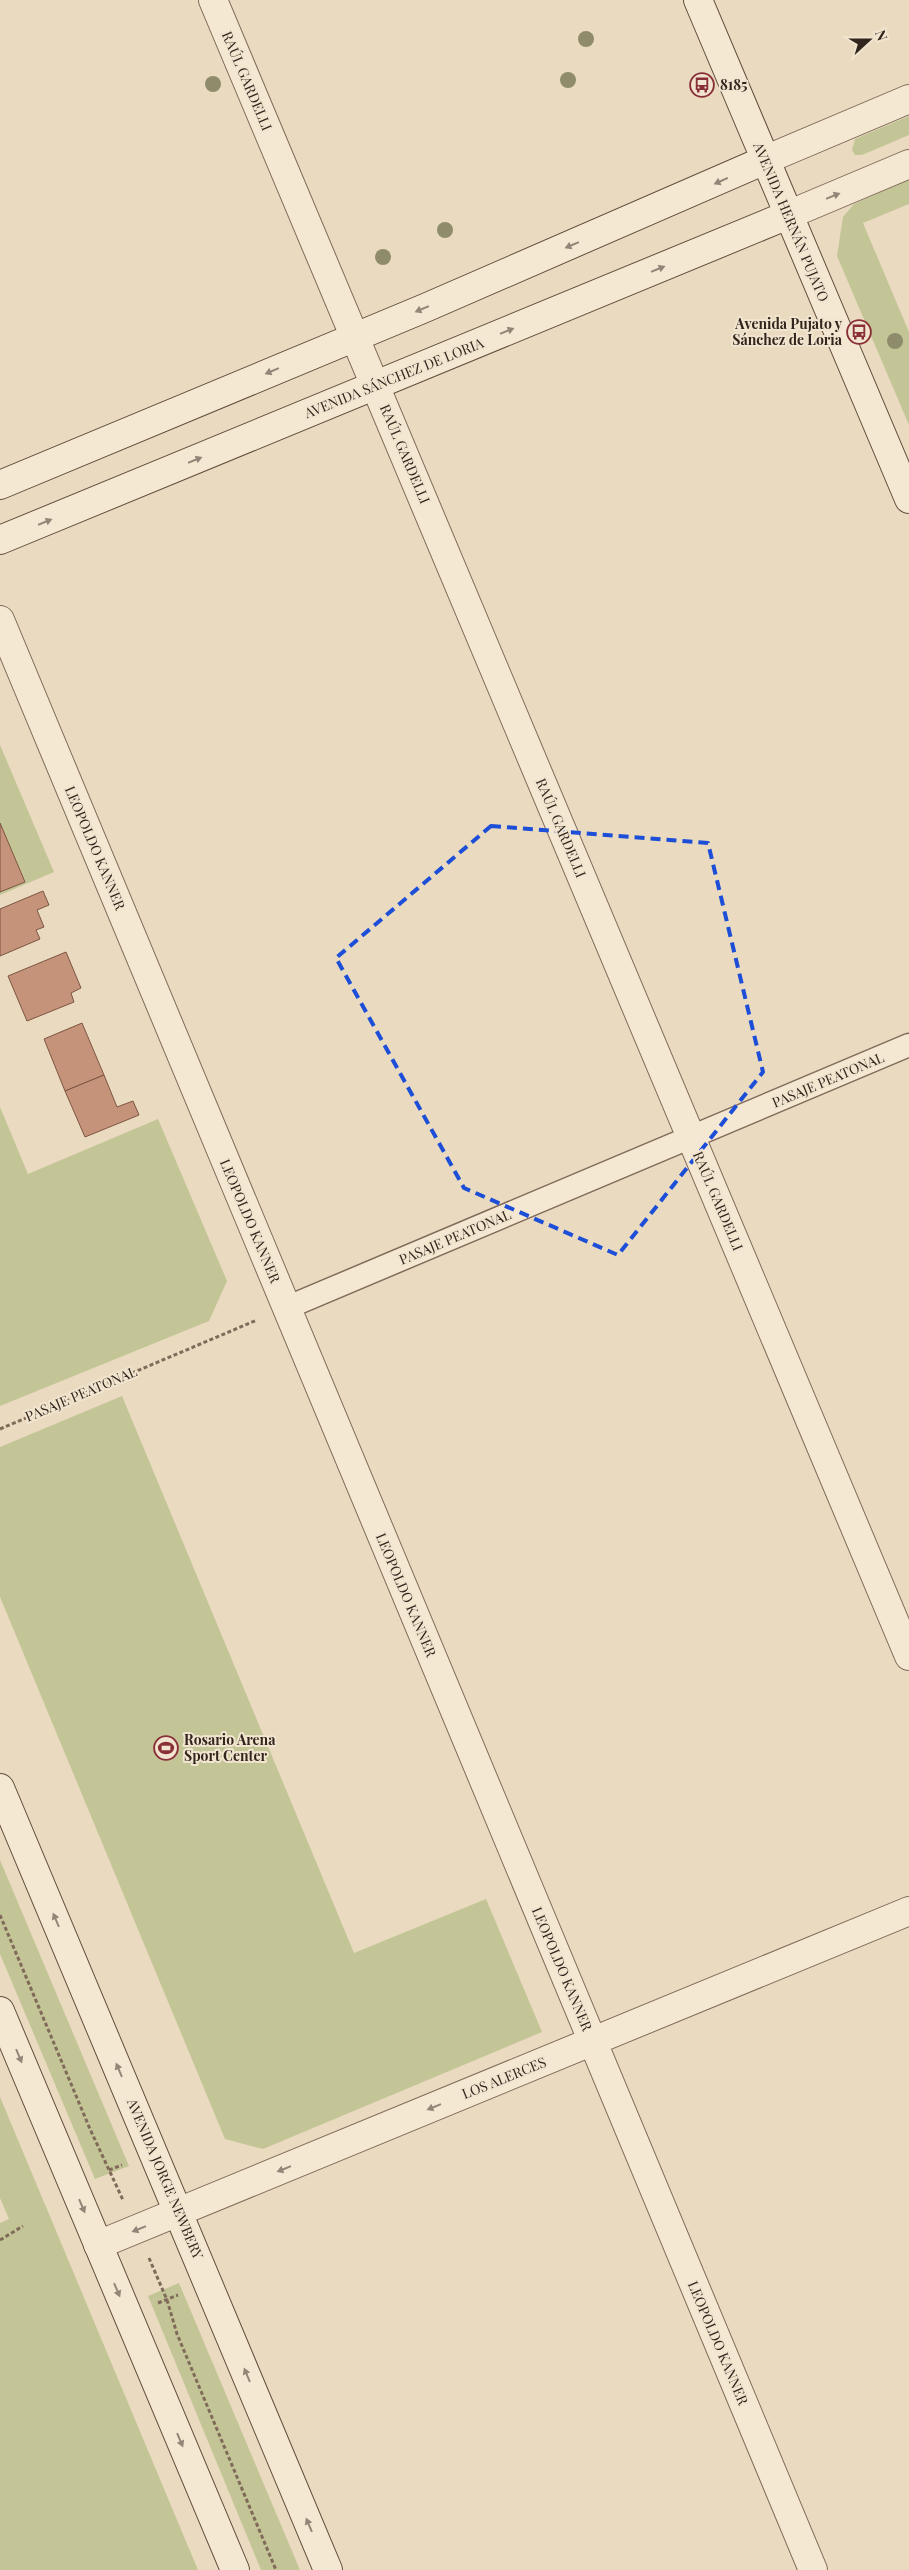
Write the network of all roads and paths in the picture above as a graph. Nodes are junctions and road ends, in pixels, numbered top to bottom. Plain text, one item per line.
1 (213, 0) edge
2 (698, 0) edge
3 (909, 99) edge
4 (765, 160) junction
5 (909, 164) edge
6 (788, 215) junction
7 (355, 337) junction
8 (376, 385) junction
9 (0, 485) edge
10 (909, 499) edge
11 (0, 540) edge
12 (0, 620) edge
13 (909, 1045) edge
14 (691, 1137) junction
15 (286, 1308) junction
16 (0, 1429) edge
17 (909, 1656) edge
18 (0, 1788) edge
19 (909, 1911) edge
20 (0, 1915) edge
21 (0, 2011) edge
22 (592, 2041) junction
23 (125, 2164) dead end
24 (110, 2170) junction
25 (104, 2172) dead end
26 (179, 2212) junction
27 (23, 2226) dead end
28 (0, 2240) edge
29 (98, 2245) junction
30 (181, 2294) dead end
31 (167, 2300) junction
32 (154, 2305) dead end
33 (235, 2570) edge
34 (276, 2570) edge
35 (328, 2570) edge
36 (813, 2570) edge

1 - 7 street, RAÚL GARDELLI
2 - 4 street, AVENIDA HERNÁN PUJATO
3 - 4 street
4 - 6 street, AVENIDA HERNÁN PUJATO
4 -> 7 street
6 -> 5 street, AVENIDA SÁNCHEZ DE LORIA
8 -> 6 street, AVENIDA SÁNCHEZ DE LORIA
6 - 10 street, AVENIDA HERNÁN PUJATO
7 - 8 street, RAÚL GARDELLI
7 -> 9 street
11 -> 8 street, AVENIDA SÁNCHEZ DE LORIA
8 - 14 street, RAÚL GARDELLI
12 - 15 street, LEOPOLDO KANNER
13 - 14 lane, PASAJE PEATONAL
14 - 15 lane, PASAJE PEATONAL
14 - 17 street, RAÚL GARDELLI
15 - 16 path, PASAJE PEATONAL
15 - 22 street, LEOPOLDO KANNER
26 -> 18 street, AVENIDA JORGE NEWBERY
19 - 22 street, LOS ALERCES
20 - 24 path
21 -> 29 street
22 -> 26 street, LOS ALERCES
22 - 36 street, LEOPOLDO KANNER
23 - 24 path
24 - 25 path
26 -> 29 street, LOS ALERCES
35 -> 26 street, AVENIDA JORGE NEWBERY
27 - 28 path
29 -> 33 street
30 - 31 path
31 - 32 path
31 - 34 path

